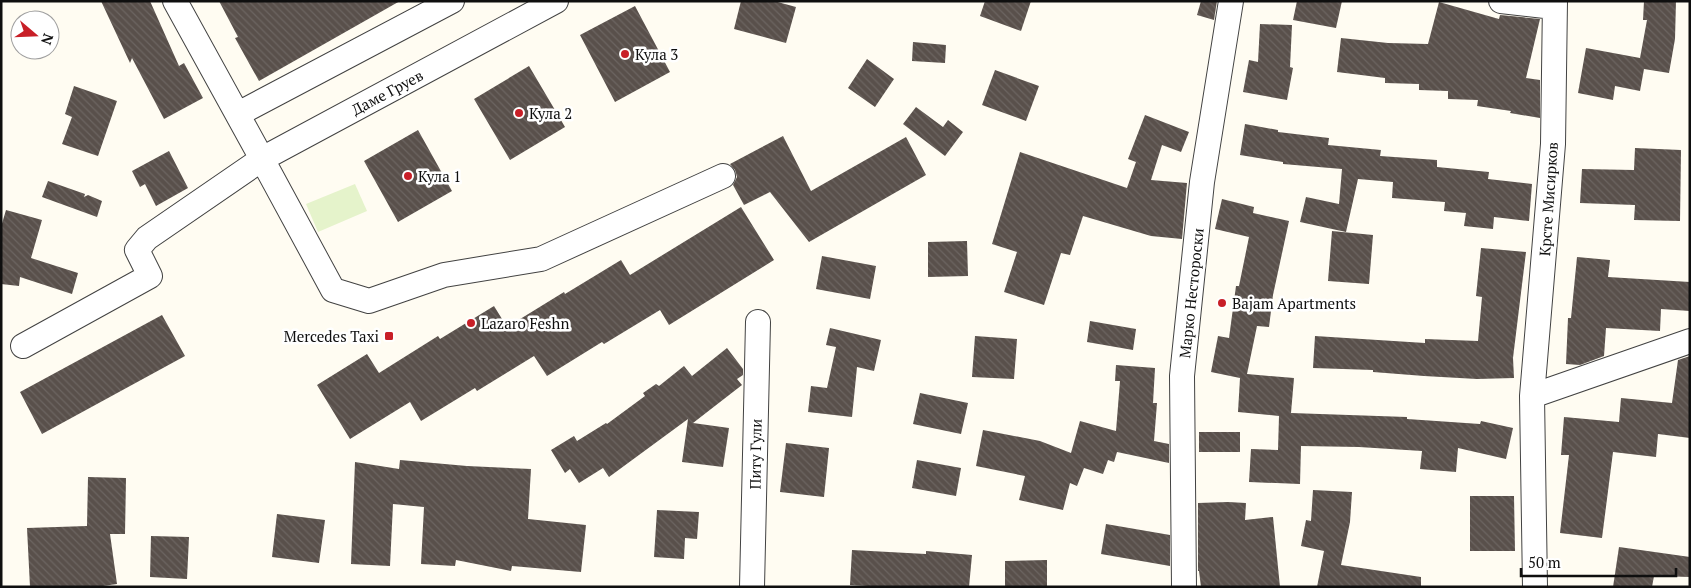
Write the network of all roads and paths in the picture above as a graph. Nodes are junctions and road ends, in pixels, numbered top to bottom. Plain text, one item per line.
1 (175, 1) edge
2 (452, 1) edge
3 (556, 1) edge
4 (1231, 1) edge
5 (1501, 1) edge
6 (1555, 4) edge
7 (238, 114) junction
8 (262, 159) junction
9 (723, 176) dead end
10 (758, 322) dead end
11 (1690, 341) edge
12 (23, 346) dead end
13 (1532, 396) junction
14 (752, 587) edge
15 (1184, 587) edge
16 (1535, 587) edge

1 - 7 street
2 - 7 street
3 - 8 street, Даме Груев
4 - 15 street, Марко Нестороски
5 - 6 street
6 - 13 street, Крсте Мисирков
7 - 8 street
8 - 9 street
8 - 12 street, Даме Груев
10 - 14 street, Питу Гули
11 - 13 street
13 - 16 street, Крсте Мисирков

